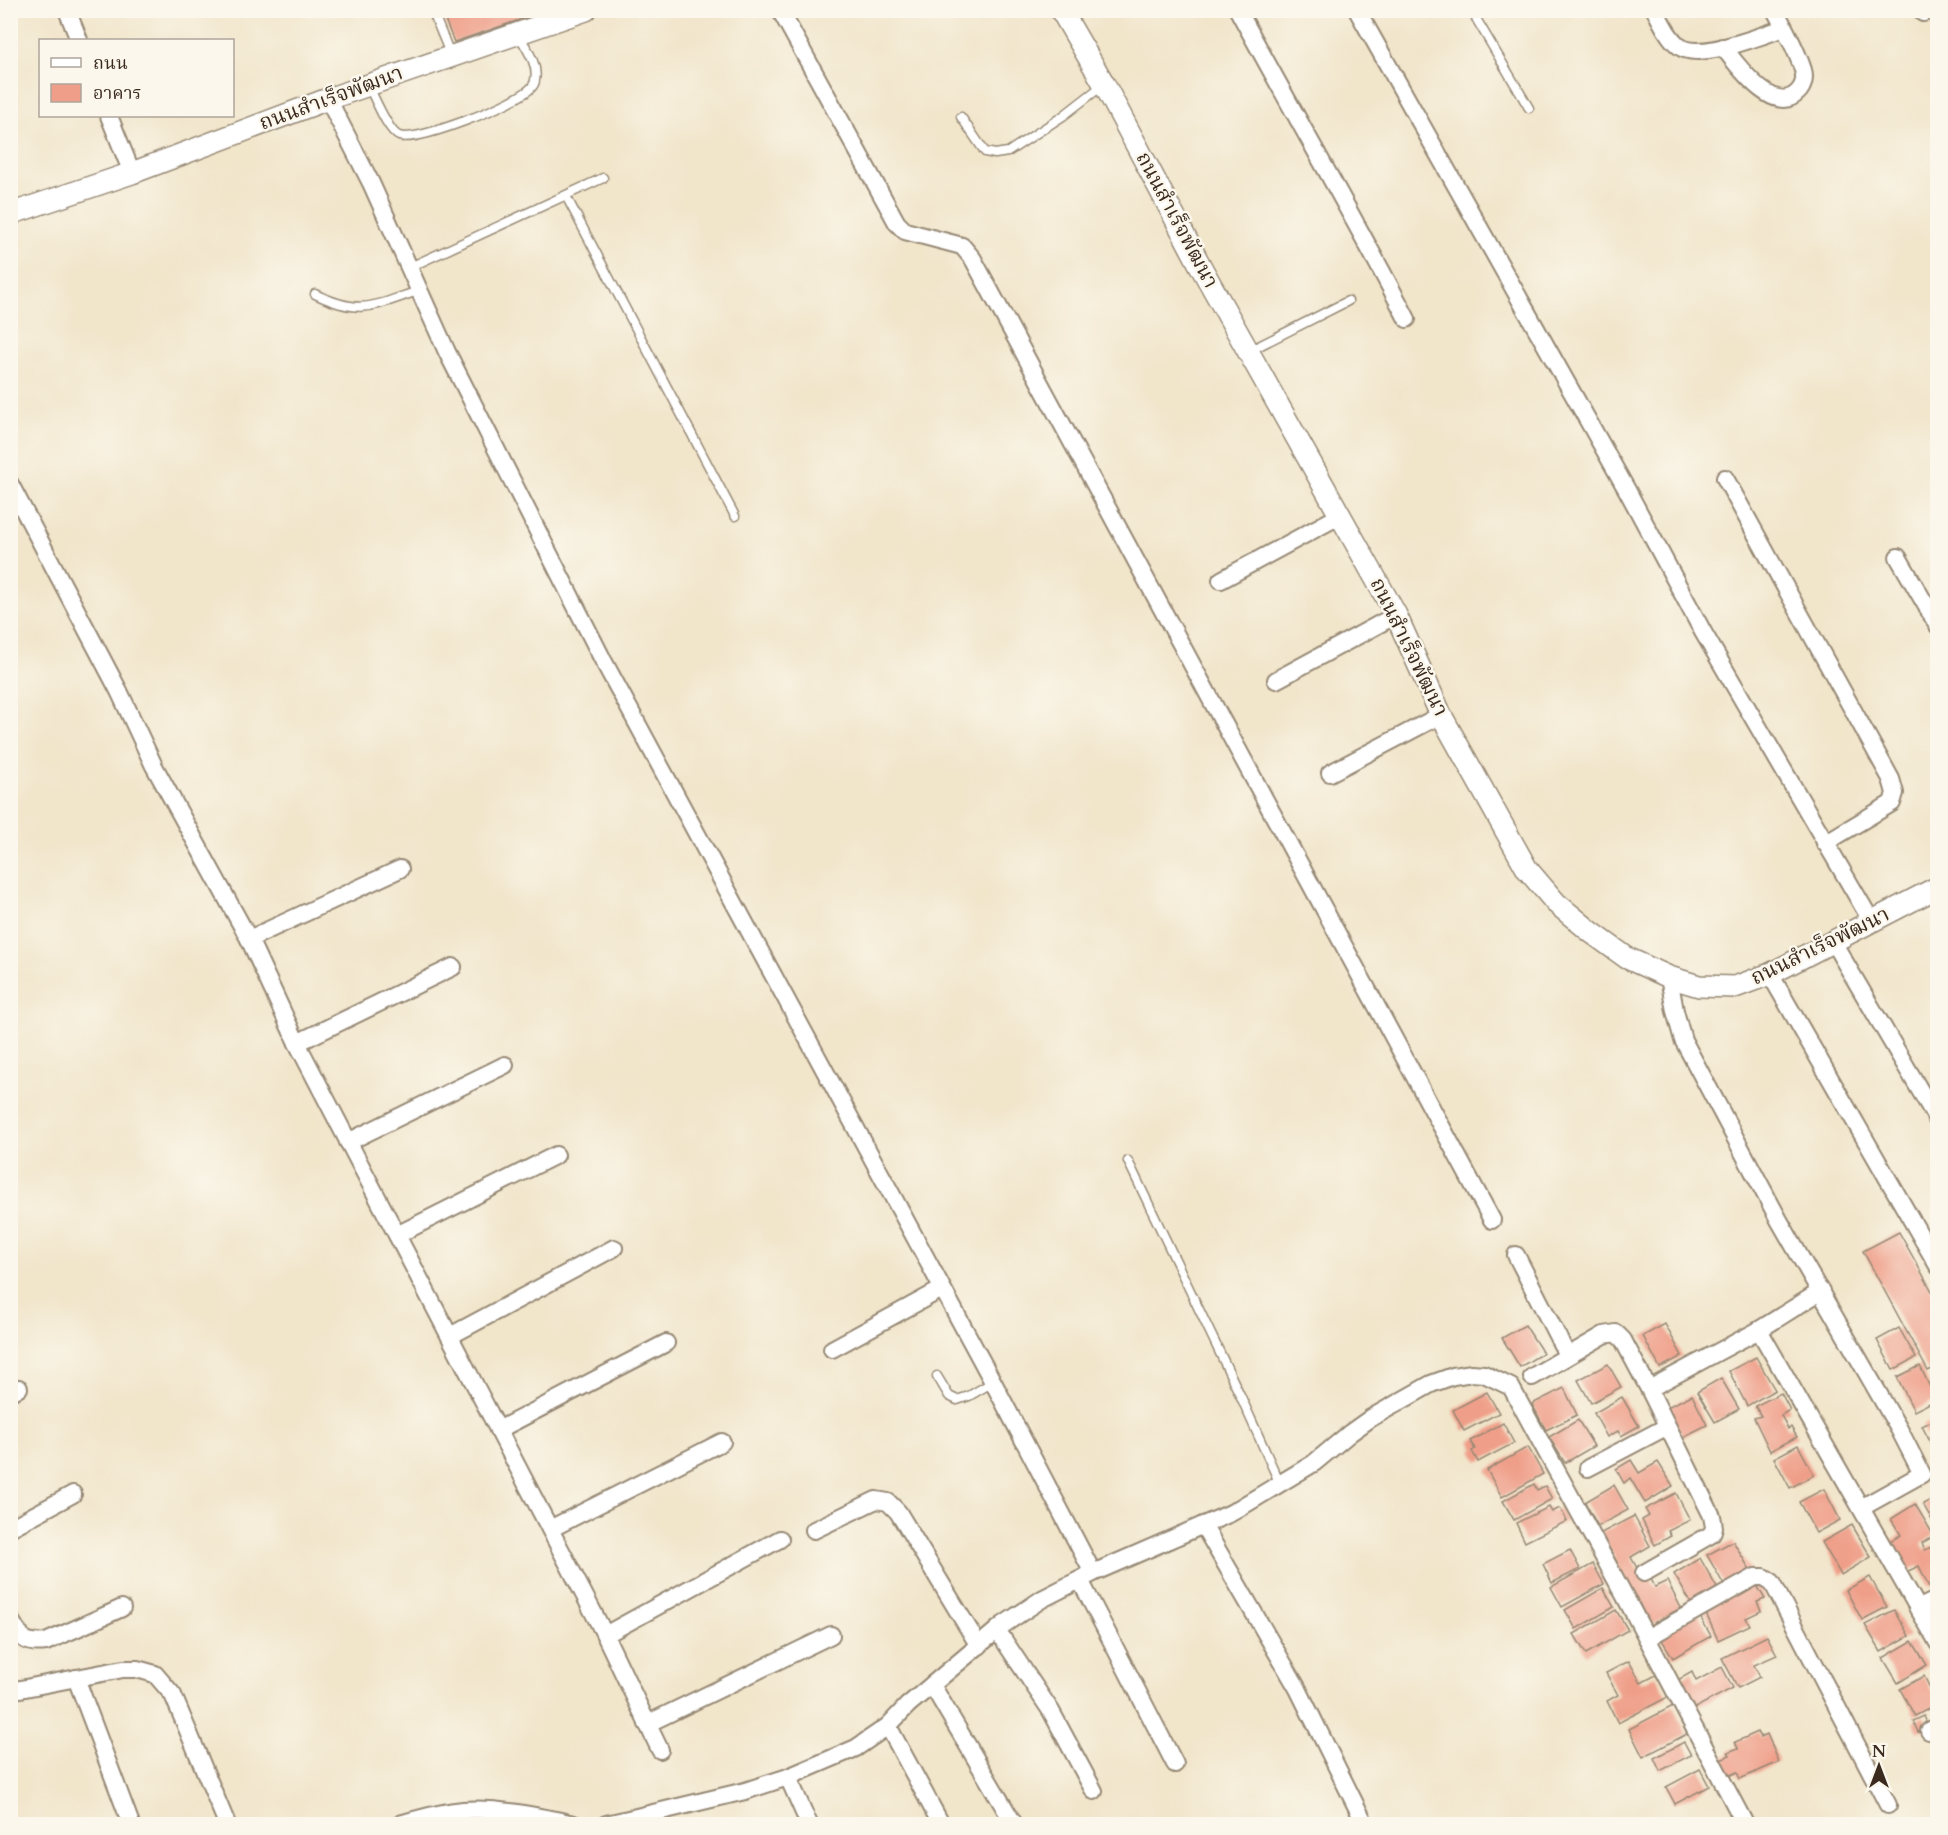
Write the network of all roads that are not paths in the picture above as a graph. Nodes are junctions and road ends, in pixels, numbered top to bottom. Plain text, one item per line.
1 (67, 10) edge
2 (432, 10) edge
3 (586, 10) edge
4 (780, 10) edge
5 (1061, 10) edge
6 (1238, 10) edge
7 (1357, 10) edge
8 (1471, 10) edge
9 (1655, 10) edge
10 (1775, 10) edge
11 (1784, 28) junction
12 (518, 32) junction
13 (79, 39) edge
14 (1723, 47) junction
15 (451, 56) junction
16 (1104, 84) junction
17 (368, 85) junction
18 (328, 99) junction
19 (1530, 108) dead end
20 (109, 117) edge
21 (961, 117) dead end
22 (132, 173) junction
23 (603, 178) dead end
24 (566, 196) junction
25 (10, 214) edge
26 (408, 268) junction
27 (418, 291) junction
28 (315, 294) dead end
29 (1348, 301) dead end
30 (1407, 319) dead end
31 (1248, 351) junction
32 (1725, 478) dead end
33 (10, 484) edge
34 (735, 516) dead end
35 (1341, 516) junction
36 (1898, 556) dead end
37 (1221, 580) dead end
38 (1396, 615) junction
39 (1938, 626) edge
40 (1276, 680) dead end
41 (1441, 715) junction
42 (1330, 773) dead end
43 (1825, 843) junction
44 (400, 869) dead end
45 (1938, 887) edge
46 (1872, 922) junction
47 (249, 939) junction
48 (1833, 942) junction
49 (453, 967) dead end
50 (1770, 974) junction
51 (1669, 977) junction
52 (297, 1043) junction
53 (505, 1065) dead end
54 (1938, 1121) edge
55 (348, 1142) junction
56 (556, 1155) dead end
57 (1128, 1161) dead end
58 (1492, 1220) dead end
59 (398, 1235) junction
60 (614, 1248) dead end
61 (1516, 1255) dead end
62 (1938, 1266) edge
63 (942, 1289) junction
64 (1821, 1292) junction
65 (1759, 1330) junction
66 (450, 1336) junction
67 (666, 1343) dead end
68 (832, 1349) dead end
69 (1567, 1355) junction
70 (937, 1376) dead end
71 (1532, 1377) dead end
72 (993, 1382) junction
73 (1649, 1389) junction
74 (1666, 1426) junction
75 (498, 1430) junction
76 (722, 1442) dead end
77 (1938, 1466) edge
78 (1588, 1468) dead end
79 (1922, 1474) junction
80 (1280, 1485) junction
81 (73, 1494) dead end
82 (1861, 1508) junction
83 (1203, 1525) junction
84 (10, 1528) edge
85 (550, 1529) junction
86 (814, 1530) dead end
87 (780, 1539) dead end
88 (1644, 1573) dead end
89 (1087, 1576) junction
90 (1938, 1599) edge
91 (122, 1608) dead end
92 (1918, 1609) junction
93 (10, 1619) edge
94 (997, 1630) junction
95 (605, 1635) junction
96 (831, 1635) dead end
97 (1647, 1638) junction
98 (1938, 1643) edge
99 (979, 1646) junction
100 (76, 1678) junction
101 (932, 1685) junction
102 (10, 1691) edge
103 (647, 1724) junction
104 (888, 1726) junction
105 (660, 1750) dead end
106 (1175, 1764) dead end
107 (788, 1777) junction
108 (1094, 1791) dead end
109 (1888, 1805) dead end
110 (468, 1817) edge
111 (539, 1820) edge
112 (625, 1822) edge
113 (131, 1824) edge
114 (227, 1824) edge
115 (400, 1824) edge
116 (574, 1824) edge
117 (606, 1824) edge
118 (809, 1824) edge
119 (941, 1824) edge
120 (1014, 1824) edge
121 (1365, 1824) edge
122 (1745, 1824) edge

1 - 13 street
2 - 15 lane
3 - 12 street, ถนนสำเร็จพัฒนา
4 - 58 street
5 - 16 street, ถนนสำเร็จพัฒนา
6 - 30 street
7 - 43 street
8 - 19 lane
9 - 14 street
10 - 11 street
11 - 14 street
11 - 14 street
12 - 15 street, ถนนสำเร็จพัฒนา
12 - 17 lane
15 - 17 street, ถนนสำเร็จพัฒนา
16 - 21 lane
16 - 31 street, ถนนสำเร็จพัฒนา
17 - 18 street, ถนนสำเร็จพัฒนา
18 - 22 street, ถนนสำเร็จพัฒนา
18 - 26 street
20 - 22 street
22 - 25 street, ถนนสำเร็จพัฒนา
23 - 24 lane
24 - 26 lane
24 - 34 lane
26 - 27 street
27 - 28 lane
27 - 63 street
29 - 31 lane
31 - 35 street, ถนนสำเร็จพัฒนา
32 - 43 street
33 - 47 street
35 - 37 street
35 - 38 street, ถนนสำเร็จพัฒนา
36 - 39 street
38 - 40 street
38 - 41 street, ถนนสำเร็จพัฒนา
41 - 42 street
41 - 51 street, ถนนสำเร็จพัฒนา
43 - 46 street
44 - 47 street
45 - 46 street, ถนนสำเร็จพัฒนา
46 - 48 street, ถนนสำเร็จพัฒนา
47 - 52 street
48 - 50 street, ถนนสำเร็จพัฒนา
48 - 54 street
49 - 52 street
50 - 51 street, ถนนสำเร็จพัฒนา
50 - 62 street
51 - 64 street
52 - 55 street
53 - 55 street
55 - 59 street
56 - 59 street
57 - 80 lane
59 - 66 street
60 - 66 street
61 - 69 street
63 - 68 street
63 - 72 street
64 - 65 street
64 - 79 street
65 - 73 street
65 - 82 street
66 - 75 street
67 - 75 street
69 - 71 street
69 - 73 street
70 - 72 lane
72 - 89 street
73 - 74 street
74 - 78 street
74 - 88 street
75 - 85 street
76 - 85 street
77 - 79 street
79 - 82 street
80 - 83 street
80 - 97 street
81 - 84 street
82 - 92 street
83 - 89 street
83 - 121 street
85 - 95 street
86 - 99 street
87 - 95 street
89 - 94 street
89 - 106 street
90 - 92 street
91 - 93 street
92 - 98 street
94 - 99 street
94 - 108 street
95 - 103 street
96 - 103 street
97 - 109 street
97 - 122 street
99 - 101 street
100 - 102 street
100 - 113 street
100 - 114 street
101 - 104 street
101 - 120 street
103 - 105 street
104 - 107 street
104 - 119 street
107 - 112 street
107 - 118 street
110 - 111 street
110 - 115 street
111 - 116 street
112 - 117 street

